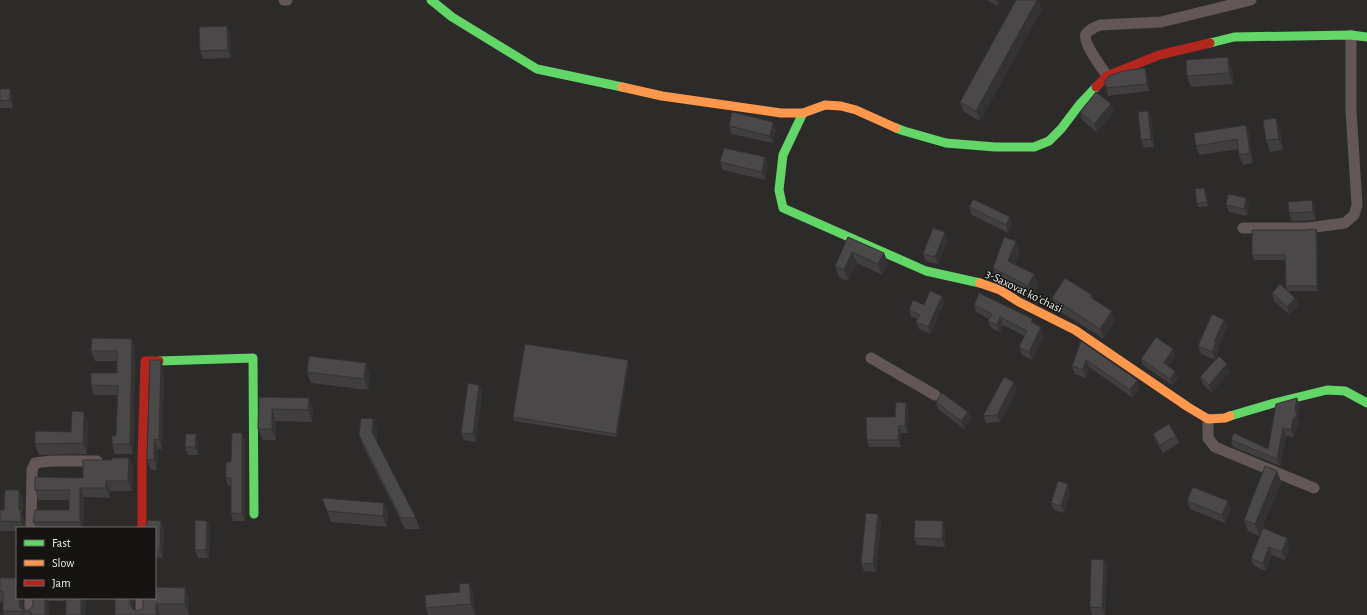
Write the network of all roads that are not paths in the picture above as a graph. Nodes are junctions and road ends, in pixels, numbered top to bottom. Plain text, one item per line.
1 (284, 0) edge
2 (288, 0) edge
3 (431, 0) edge
4 (1251, 0) edge
5 (1351, 35) junction
6 (1367, 37) edge
7 (1107, 76) junction
8 (803, 113) junction
9 (1242, 228) dead end
10 (870, 358) dead end
11 (935, 395) dead end
12 (1367, 403) edge
13 (1208, 419) junction
14 (112, 461) edge
15 (1314, 488) dead end
16 (254, 514) dead end
17 (31, 527) edge
18 (142, 527) edge
19 (30, 599) edge
20 (141, 599) edge
21 (30, 615) edge
22 (141, 615) edge

1 - 2 street
3 - 8 street
4 - 7 street
5 - 6 street
5 - 7 street
5 - 9 street
7 - 8 street
8 - 13 street, 3-Saxovat koʻchasi
10 - 11 street
12 - 13 street
13 - 15 street
14 - 17 street
16 - 18 street
19 - 21 street
20 - 22 street

